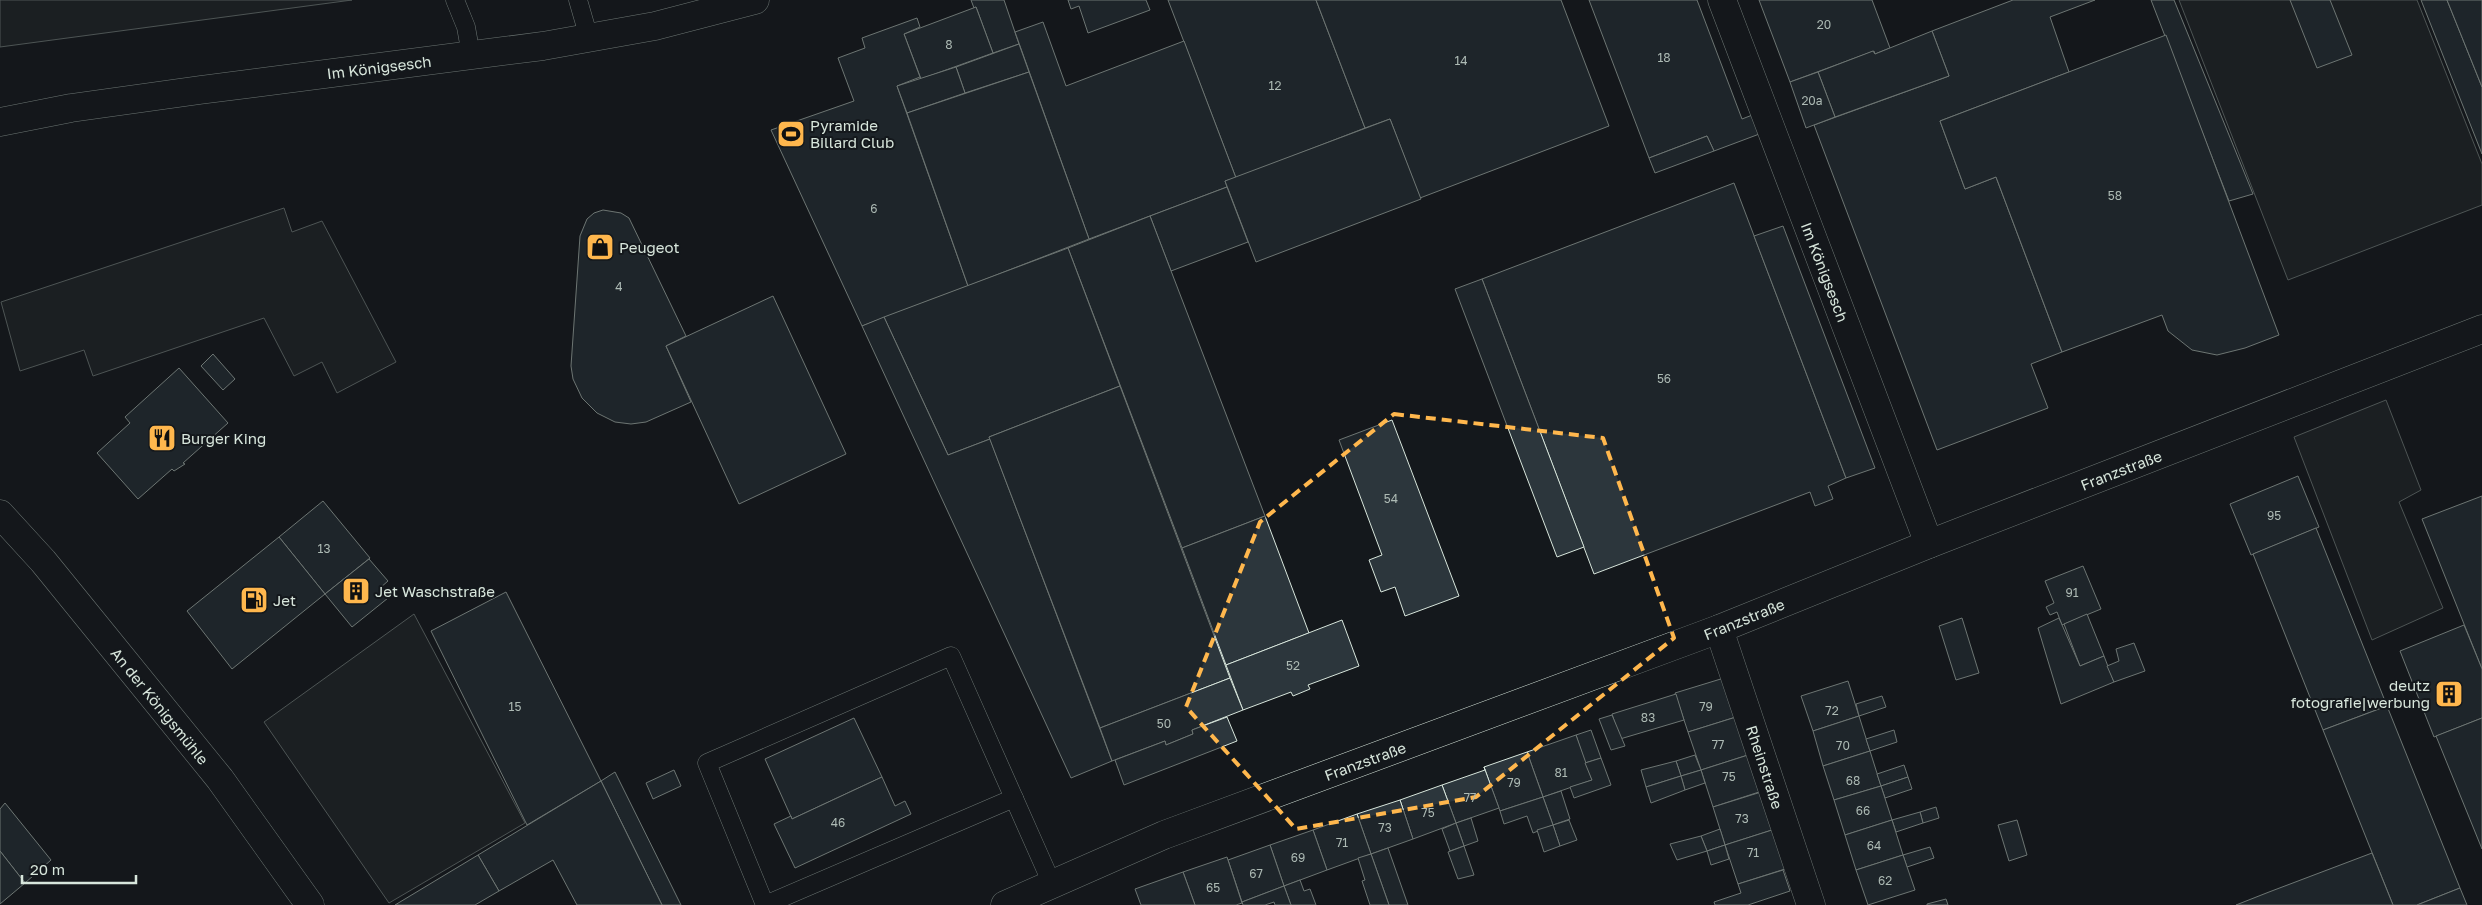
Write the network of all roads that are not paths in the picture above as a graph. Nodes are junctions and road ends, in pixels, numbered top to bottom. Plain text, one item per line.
1 (455, 0) edge
2 (578, 0) edge
3 (755, 0) edge
4 (1722, 0) edge
5 (589, 38) junction
6 (471, 55) junction
7 (0, 122) edge
8 (2482, 329) edge
9 (0, 514) edge
10 (1929, 544) junction
11 (1719, 629) junction
12 (1014, 798) junction
13 (1052, 884) junction
14 (310, 905) edge
15 (765, 905) edge
16 (1005, 905) edge
17 (1811, 905) edge

1 - 6 lane
2 - 5 lane
3 - 5 street, Im Königsesch
4 - 10 street, Im Königsesch
5 - 6 street, Im Königsesch
6 - 7 street, Im Königsesch
8 - 10 street, Franzstraße
9 - 14 street, An der Königsmühle
10 - 11 street, Franzstraße
11 - 13 street, Franzstraße
11 - 17 street, Rheinstraße
12 - 13 lane
12 - 15 lane
12 - 15 lane
13 - 16 street, Franzstraße

